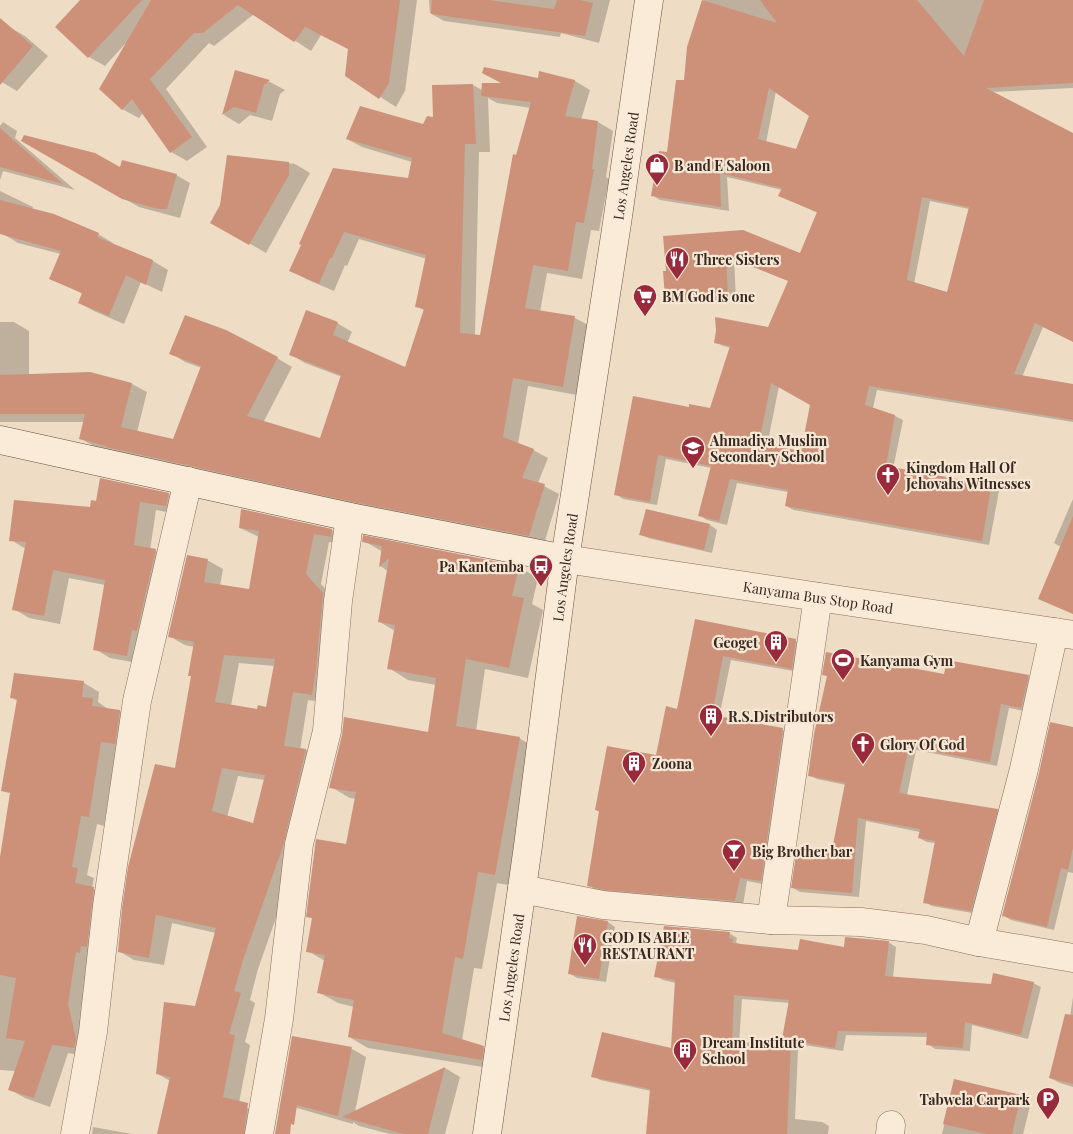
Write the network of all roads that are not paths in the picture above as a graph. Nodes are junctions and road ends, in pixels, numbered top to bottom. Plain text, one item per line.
1 (649, 0) edge
2 (0, 440) edge
3 (188, 481) junction
4 (350, 518) junction
5 (564, 559) junction
6 (818, 597) junction
7 (1064, 634) edge
8 (522, 889) junction
9 (771, 920) junction
10 (980, 942) junction
11 (1073, 958) edge
12 (75, 1134) edge
13 (260, 1134) edge
14 (487, 1134) edge

1 - 5 street, Los Angeles Road
2 - 3 street, Kanyama Bus Stop Road
3 - 4 street, Kanyama Bus Stop Road
3 - 12 street
4 - 5 street, Kanyama Bus Stop Road
4 - 13 street
5 - 6 street, Kanyama Bus Stop Road
5 - 8 street, Los Angeles Road
6 - 7 street, Kanyama Bus Stop Road
6 - 9 street
7 - 10 street
8 - 9 street
8 - 14 street, Los Angeles Road
9 - 10 street
10 - 11 street

